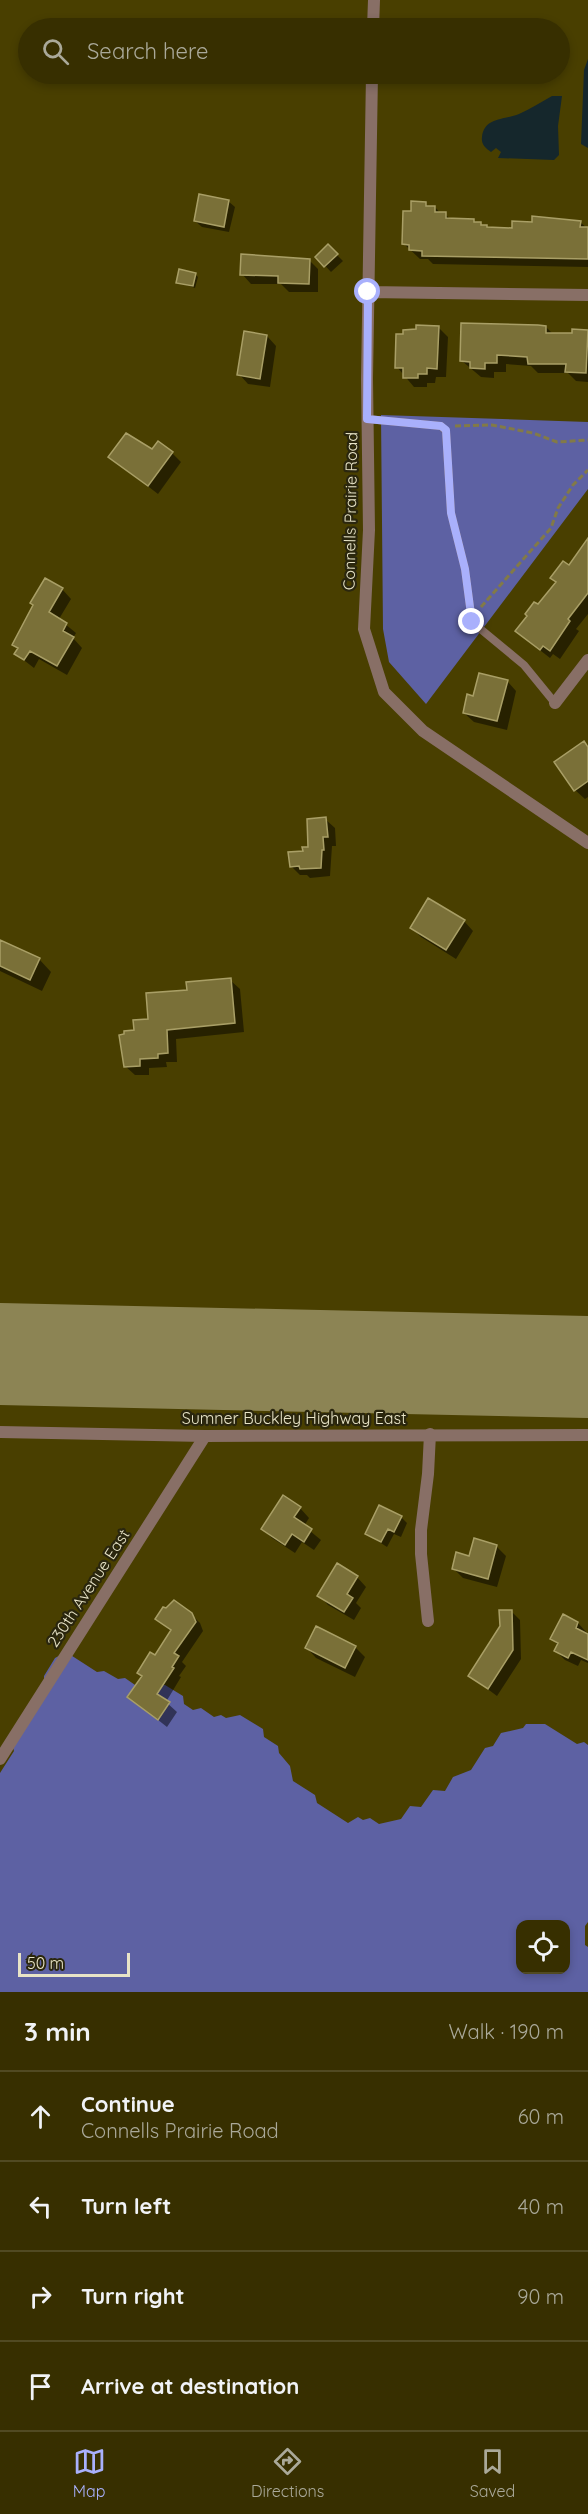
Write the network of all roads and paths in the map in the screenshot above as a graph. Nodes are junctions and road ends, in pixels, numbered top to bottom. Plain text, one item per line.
1 (374, 0) edge
2 (373, 18) edge
3 (372, 84) edge
4 (368, 292) junction
5 (588, 295) edge
6 (367, 419) junction
7 (441, 426) junction
8 (588, 440) edge
9 (588, 470) edge
10 (471, 618) junction
11 (588, 660) edge
12 (555, 703) joint
13 (588, 843) edge
14 (0, 1432) edge
15 (430, 1434) junction
16 (588, 1435) edge
17 (205, 1436) junction
18 (428, 1621) dead end
19 (0, 1759) edge

1 - 2 street
3 - 4 street, Connells Prairie Road
4 - 5 street
4 - 6 street, Connells Prairie Road
6 - 7 lane
6 - 13 street, Connells Prairie Road
7 - 8 path
7 - 10 lane
9 - 10 path
10 - 12 lane
11 - 12 street
14 - 17 street, Sumner Buckley Highway East
15 - 16 street, Sumner Buckley Highway East
15 - 17 street, Sumner Buckley Highway East
15 - 18 street
17 - 19 street, 230th Avenue East

